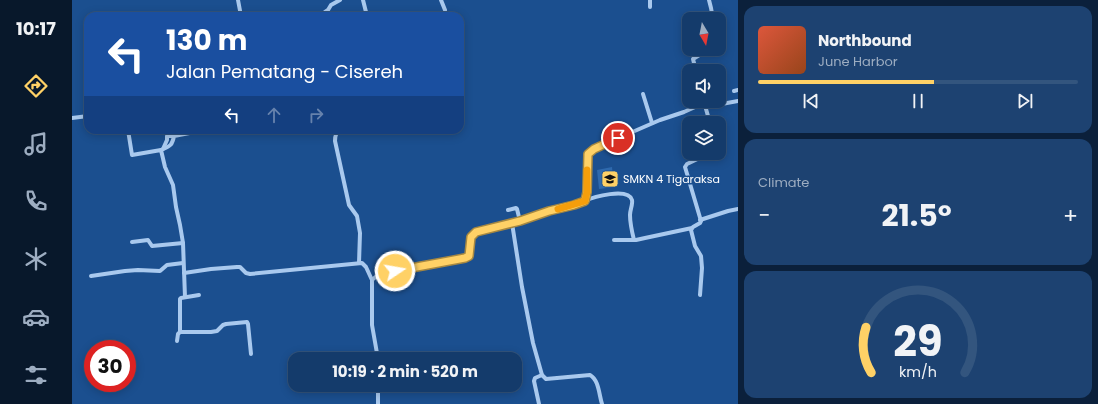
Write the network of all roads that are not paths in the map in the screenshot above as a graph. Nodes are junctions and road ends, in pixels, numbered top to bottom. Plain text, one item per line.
1 (238, 0) edge
2 (340, 0) edge
3 (363, 0) edge
4 (441, 0) edge
5 (650, 0) edge
6 (709, 0) edge
7 (650, 7) dead end
8 (445, 10) dead end
9 (240, 12) edge
10 (325, 12) dead end
11 (366, 12) edge
12 (712, 12) edge
13 (698, 56) edge
14 (694, 64) edge
15 (643, 94) dead end
16 (738, 101) edge
17 (726, 103) edge
18 (692, 108) edge
19 (84, 116) edge
20 (72, 118) edge
21 (652, 123) junction
22 (129, 134) edge
23 (184, 134) edge
24 (336, 134) edge
25 (174, 136) junction
26 (162, 149) junction
27 (695, 160) edge
28 (585, 201) junction
29 (738, 209) edge
30 (508, 210) dead end
31 (700, 220) junction
32 (520, 221) junction
33 (512, 223) junction
34 (692, 228) junction
35 (614, 240) dead end
36 (634, 240) junction
37 (132, 242) dead end
38 (183, 243) junction
39 (183, 263) junction
40 (358, 263) junction
41 (184, 273) junction
42 (91, 276) dead end
43 (372, 280) junction
44 (198, 295) dead end
45 (700, 295) dead end
46 (185, 297) junction
47 (180, 332) junction
48 (177, 341) dead end
49 (377, 352) edge
50 (250, 354) dead end
51 (542, 375) junction
52 (378, 392) edge
53 (378, 404) edge
54 (539, 404) edge
55 (602, 404) edge

1 - 9 street
2 - 10 street
3 - 11 street
4 - 8 street
5 - 7 street
6 - 12 street
13 - 14 street
15 - 21 street
16 - 17 street
18 - 21 street
19 - 20 street
21 - 28 street
22 - 26 street
23 - 25 street
24 - 40 street
25 - 26 street
25 - 26 street
26 - 38 street
27 - 31 street
28 - 32 street
28 - 36 street
29 - 31 street
30 - 32 street
31 - 34 street
32 - 33 street
33 - 43 street
33 - 51 street
34 - 36 street
34 - 45 street
35 - 36 street
37 - 38 street
38 - 39 street
39 - 41 street
39 - 42 street
40 - 41 street
40 - 43 street
41 - 46 street
43 - 49 street
44 - 46 street
46 - 47 street
47 - 48 street
47 - 50 street
51 - 54 street
51 - 55 street
52 - 53 street

